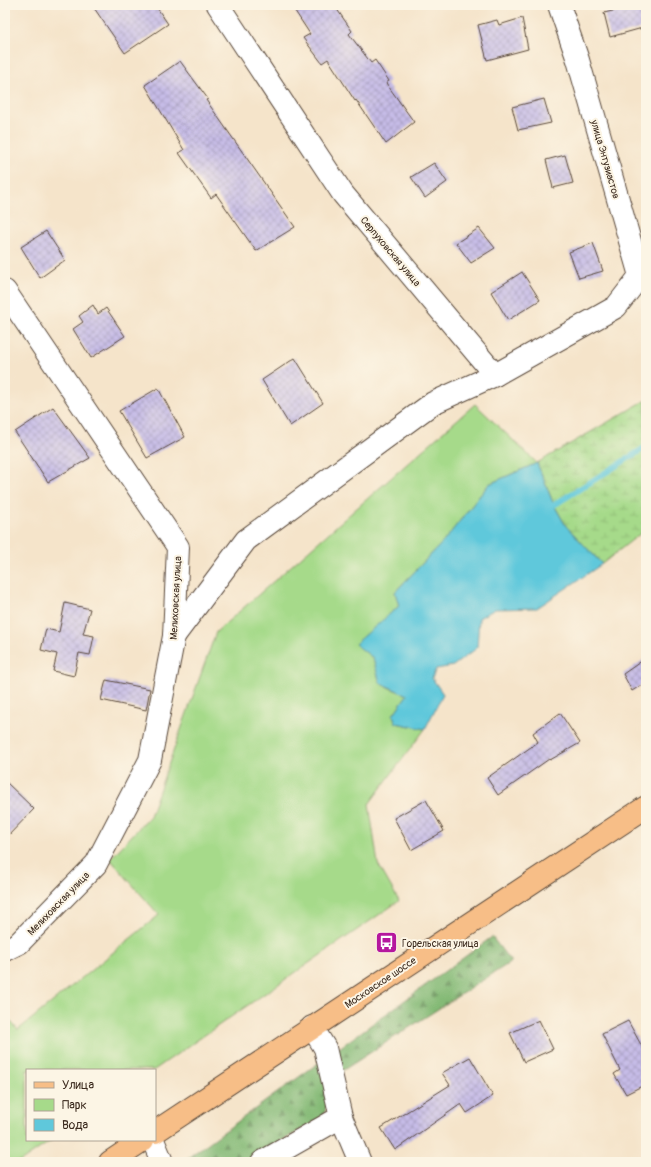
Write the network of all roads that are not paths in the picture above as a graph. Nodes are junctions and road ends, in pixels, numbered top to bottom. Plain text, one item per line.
1 (218, 5) edge
2 (559, 5) edge
3 (5, 290) edge
4 (496, 375) junction
5 (174, 636) junction
6 (646, 807) edge
7 (5, 950) edge
8 (312, 1027) junction
9 (341, 1117) junction
10 (156, 1131) edge
11 (142, 1141) edge
12 (153, 1141) edge
13 (110, 1162) edge
14 (162, 1162) edge
15 (262, 1162) edge
16 (360, 1162) edge

1 - 4 street, Серпуховская улица
2 - 4 street, улица Энтузиастов
3 - 5 street, Мелиховская улица
4 - 5 street
5 - 7 street, Мелиховская улица
6 - 8 main road, Московское шоссе
8 - 9 street
8 - 10 main road, Московское шоссе
9 - 15 street
9 - 16 street
11 - 13 main road
12 - 14 street

